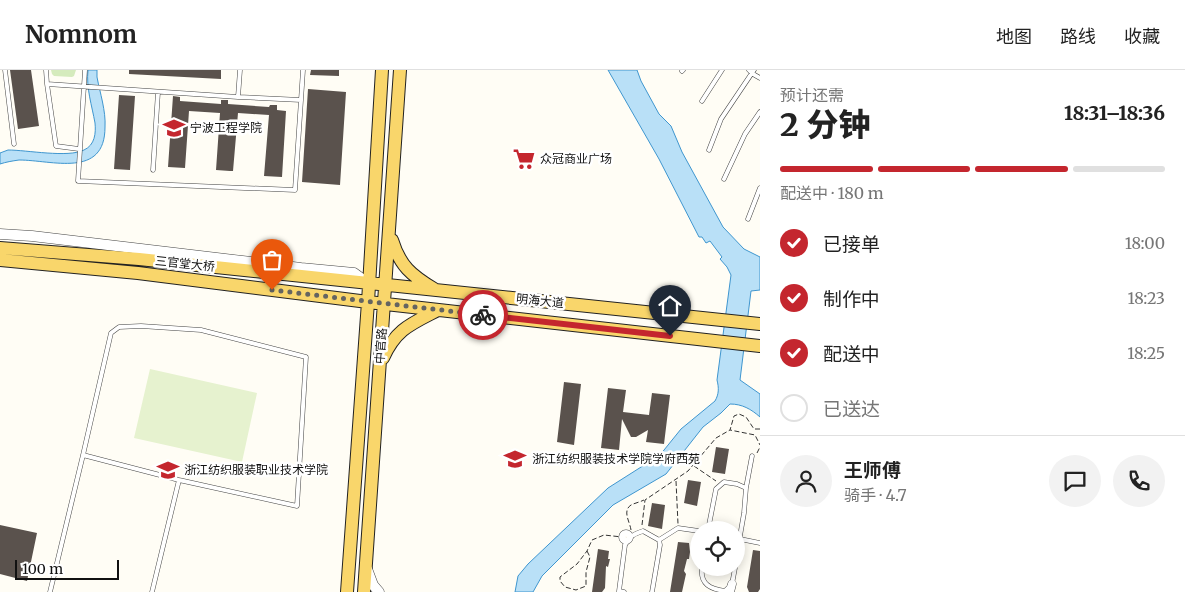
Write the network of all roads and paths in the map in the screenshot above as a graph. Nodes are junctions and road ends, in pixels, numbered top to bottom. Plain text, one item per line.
1 (5, 70) edge
2 (46, 70) edge
3 (85, 70) edge
4 (240, 70) edge
5 (303, 70) edge
6 (382, 70) edge
7 (400, 70) edge
8 (722, 70) edge
9 (749, 70) edge
10 (754, 72) edge
11 (760, 78) edge
12 (47, 84) junction
13 (84, 87) junction
14 (158, 92) junction
15 (238, 97) junction
16 (301, 100) junction
17 (702, 101) dead end
18 (760, 112) edge
19 (14, 144) dead end
20 (79, 149) junction
21 (709, 150) dead end
22 (153, 170) dead end
23 (724, 179) dead end
24 (760, 188) edge
25 (748, 219) dead end
26 (390, 233) junction
27 (0, 234) edge
28 (0, 248) edge
29 (0, 260) edge
30 (369, 284) junction
31 (386, 285) junction
32 (436, 290) junction
33 (368, 302) junction
34 (384, 303) junction
35 (438, 310) junction
36 (760, 324) edge
37 (759, 346) edge
38 (380, 364) junction
39 (760, 429) edge
40 (730, 430) junction
41 (760, 446) edge
42 (83, 455) junction
43 (752, 456) joint
44 (694, 466) junction
45 (179, 480) junction
46 (676, 480) junction
47 (721, 485) junction
48 (746, 488) junction
49 (644, 500) junction
50 (710, 521) edge
51 (742, 521) edge
52 (678, 528) junction
53 (690, 530) edge
54 (642, 531) junction
55 (626, 537) junction
56 (659, 540) junction
57 (745, 540) edge
58 (760, 543) edge
59 (587, 551) junction
60 (366, 566) junction
61 (702, 576) edge
62 (731, 588) edge
63 (50, 592) edge
64 (152, 592) edge
65 (348, 592) edge
66 (364, 592) edge
67 (379, 592) edge
68 (624, 592) edge
69 (652, 592) edge

1 - 19 lane
2 - 12 lane
3 - 13 lane
4 - 15 lane
5 - 16 lane
6 - 30 main road, 中官路
7 - 26 main road, 中官路
8 - 17 lane
9 - 10 lane
10 - 11 lane
10 - 21 lane
12 - 13 lane
12 - 20 lane
13 - 14 lane
13 - 20 lane
14 - 15 lane
14 - 22 lane
15 - 16 lane
16 - 20 lane
18 - 23 lane
24 - 25 lane
26 - 31 main road, 中官路
26 - 32 main road
27 - 30 street
28 - 30 main road, 三官堂大桥
29 - 33 main road, 三官堂大桥
30 - 31 main road, 明海大道
30 - 33 main road, 中官路
31 - 32 main road, 明海大道
31 - 34 main road, 中官路
32 - 36 main road, 明海大道
33 - 34 main road, 明海大道
33 - 65 main road, 中官路
34 - 35 main road, 明海大道
34 - 38 main road, 中官路
35 - 37 main road, 明海大道
35 - 38 main road
38 - 60 main road, 中官路
39 - 40 path
40 - 41 path
40 - 44 path
41 - 43 path
42 - 45 lane
42 - 45 lane
42 - 63 lane
43 - 48 lane
44 - 46 path
44 - 47 path
45 - 64 lane
46 - 49 path
46 - 52 path
47 - 48 lane
47 - 50 lane
48 - 51 lane
49 - 54 path
49 - 55 path
52 - 53 lane
52 - 56 lane
54 - 55 lane
54 - 56 lane
55 - 59 path
55 - 68 lane
56 - 69 lane
57 - 58 lane
59 - 59 path
60 - 66 main road, 中官路
60 - 67 street
61 - 62 lane

